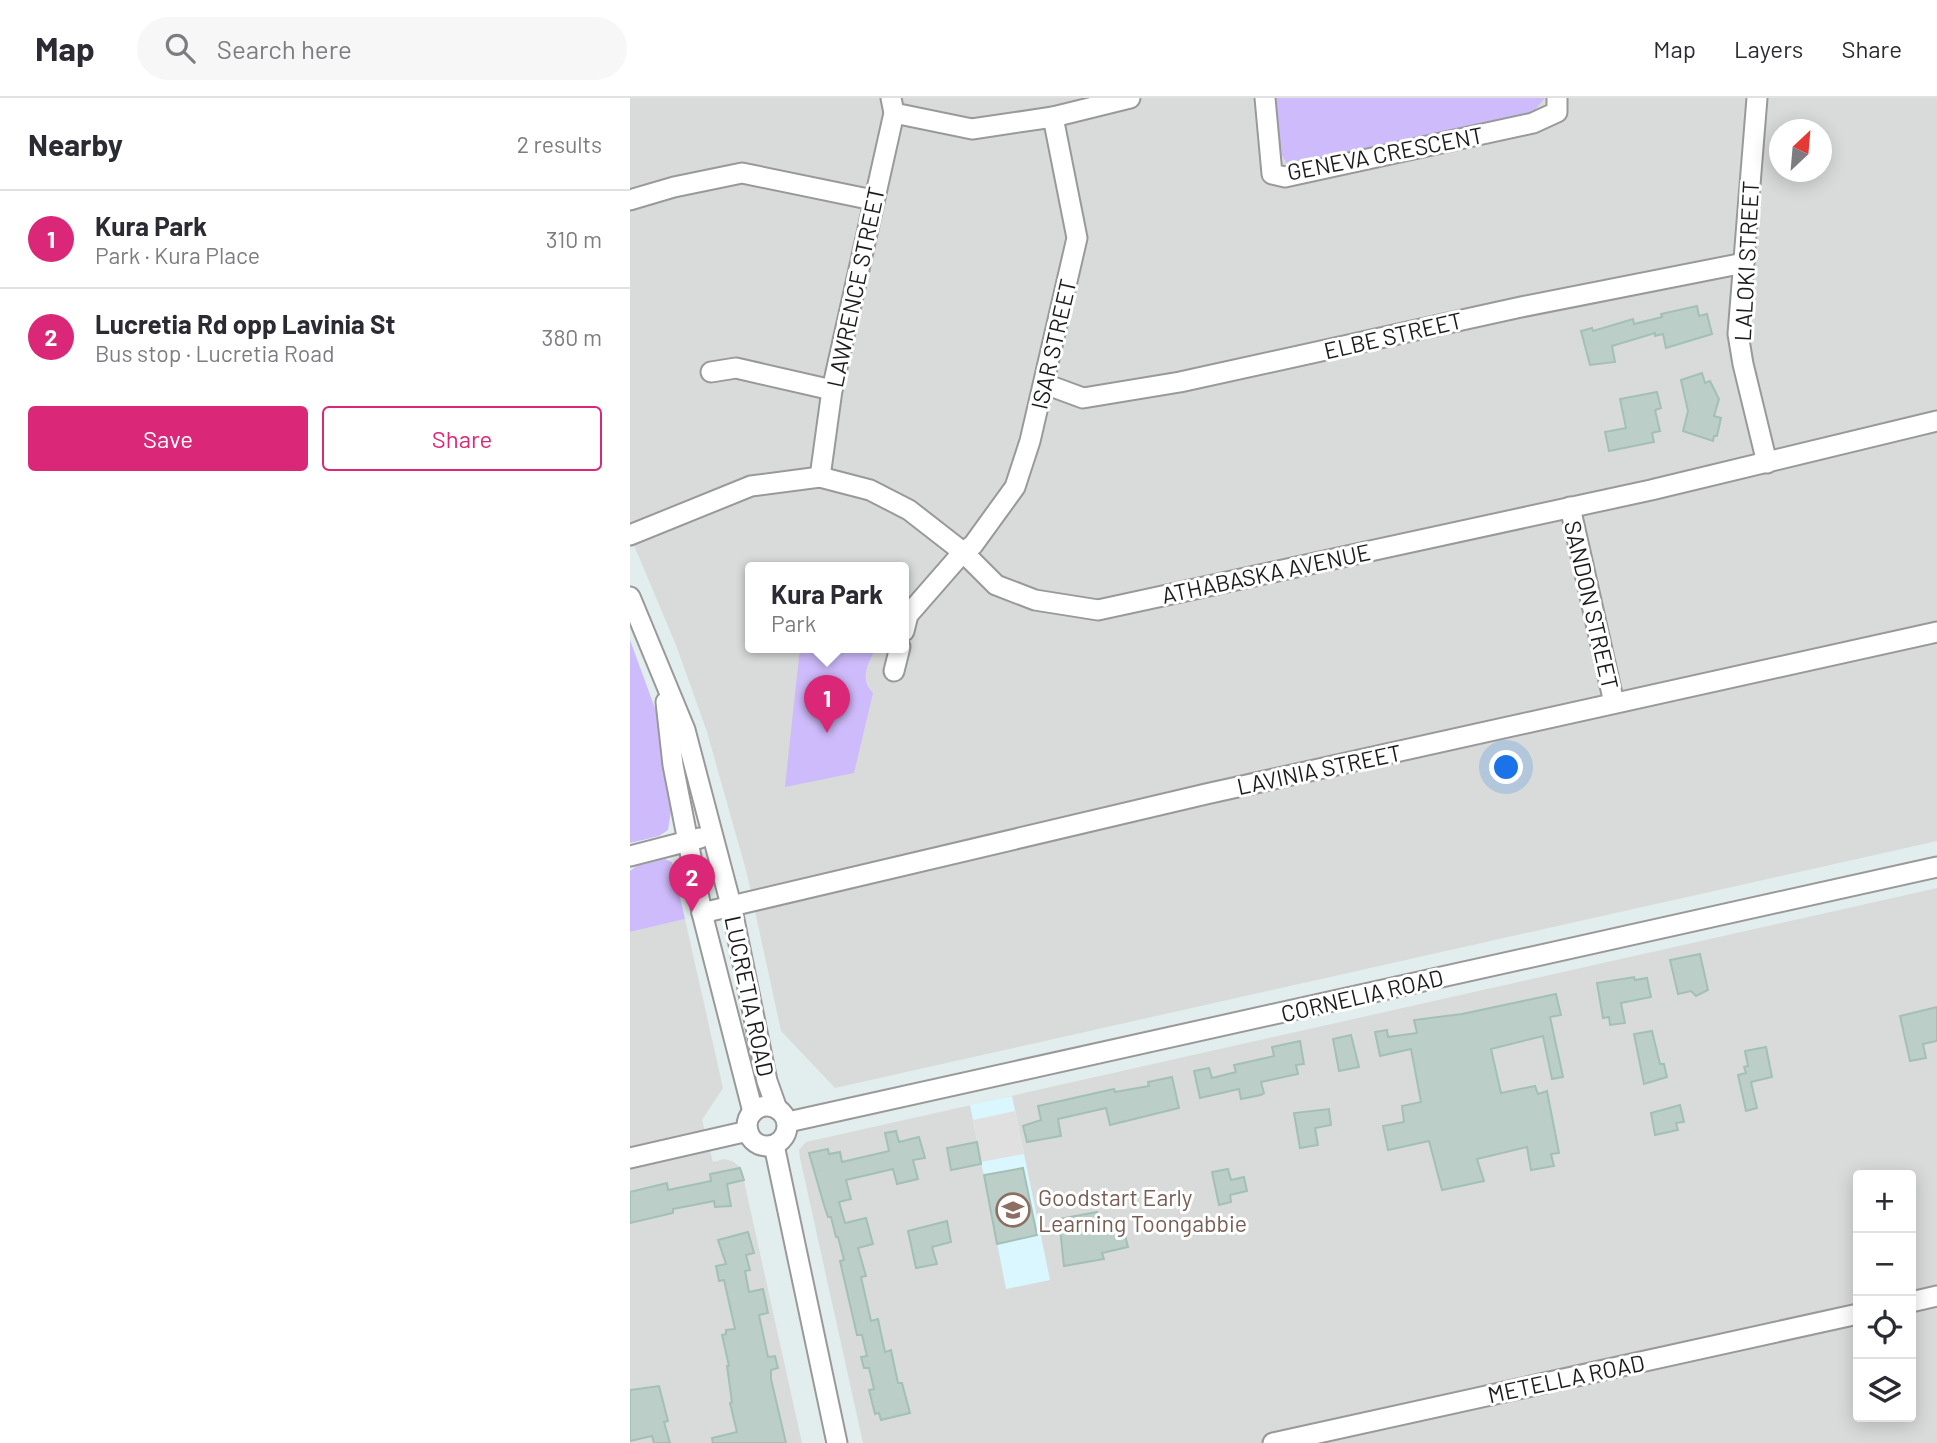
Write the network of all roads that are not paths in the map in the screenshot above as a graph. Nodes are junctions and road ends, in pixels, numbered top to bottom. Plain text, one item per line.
1 (1130, 98) edge
2 (1265, 98) edge
3 (1557, 98) edge
4 (1757, 98) edge
5 (893, 105) edge
6 (1053, 117) junction
7 (630, 200) edge
8 (873, 200) junction
9 (1744, 262) junction
10 (711, 372) dead end
11 (1045, 384) junction
12 (832, 390) junction
13 (1937, 421) edge
14 (1767, 463) junction
15 (820, 477) junction
16 (1570, 507) junction
17 (630, 535) edge
18 (963, 552) junction
19 (630, 597) edge
20 (909, 614) edge
21 (1937, 632) edge
22 (898, 653) edge
23 (894, 671) dead end
24 (664, 683) junction
25 (1614, 703) junction
26 (714, 834) junction
27 (690, 842) junction
28 (630, 856) edge
29 (1937, 867) edge
30 (732, 905) junction
31 (702, 913) junction
32 (782, 1116) junction
33 (751, 1122) junction
34 (774, 1145) junction
35 (630, 1158) edge
36 (1937, 1296) edge
37 (1916, 1301) edge
38 (1853, 1315) edge
39 (837, 1443) edge
40 (1273, 1443) edge

1 - 6 street
2 - 3 street, GENEVA CRESCENT
4 - 9 street, LALOKI STREET
5 - 6 street
5 - 8 street, LAWRENCE STREET
6 - 11 street, ISAR STREET
7 - 8 street
8 - 12 street, LAWRENCE STREET
9 - 11 street, ELBE STREET
9 - 14 street, LALOKI STREET
10 - 12 street
11 - 18 street, ISAR STREET
12 - 15 street, LAWRENCE STREET
13 - 14 street, ATHABASKA AVENUE
14 - 16 street, ATHABASKA AVENUE
15 - 17 street, ATHABASKA AVENUE
15 - 18 street, ATHABASKA AVENUE
16 - 18 street, ATHABASKA AVENUE
16 - 25 street, SANDON STREET
18 - 20 street, ISAR STREET
19 - 24 street, LUCRETIA ROAD
21 - 25 street, LAVINIA STREET
22 - 23 street
24 - 26 street, LUCRETIA ROAD
24 - 27 street, LUCRETIA ROAD
25 - 30 street, LAVINIA STREET
26 - 27 street
26 - 30 street, LUCRETIA ROAD
27 - 28 street
27 - 31 street, LUCRETIA ROAD
29 - 32 street, CORNELIA ROAD
30 - 31 street, LAVINIA STREET
30 - 32 street, LUCRETIA ROAD
31 - 33 street, LUCRETIA ROAD
32 - 33 street
32 - 34 street
33 - 34 street
33 - 35 street
34 - 39 street
36 - 37 street
38 - 40 street, METELLA ROAD

